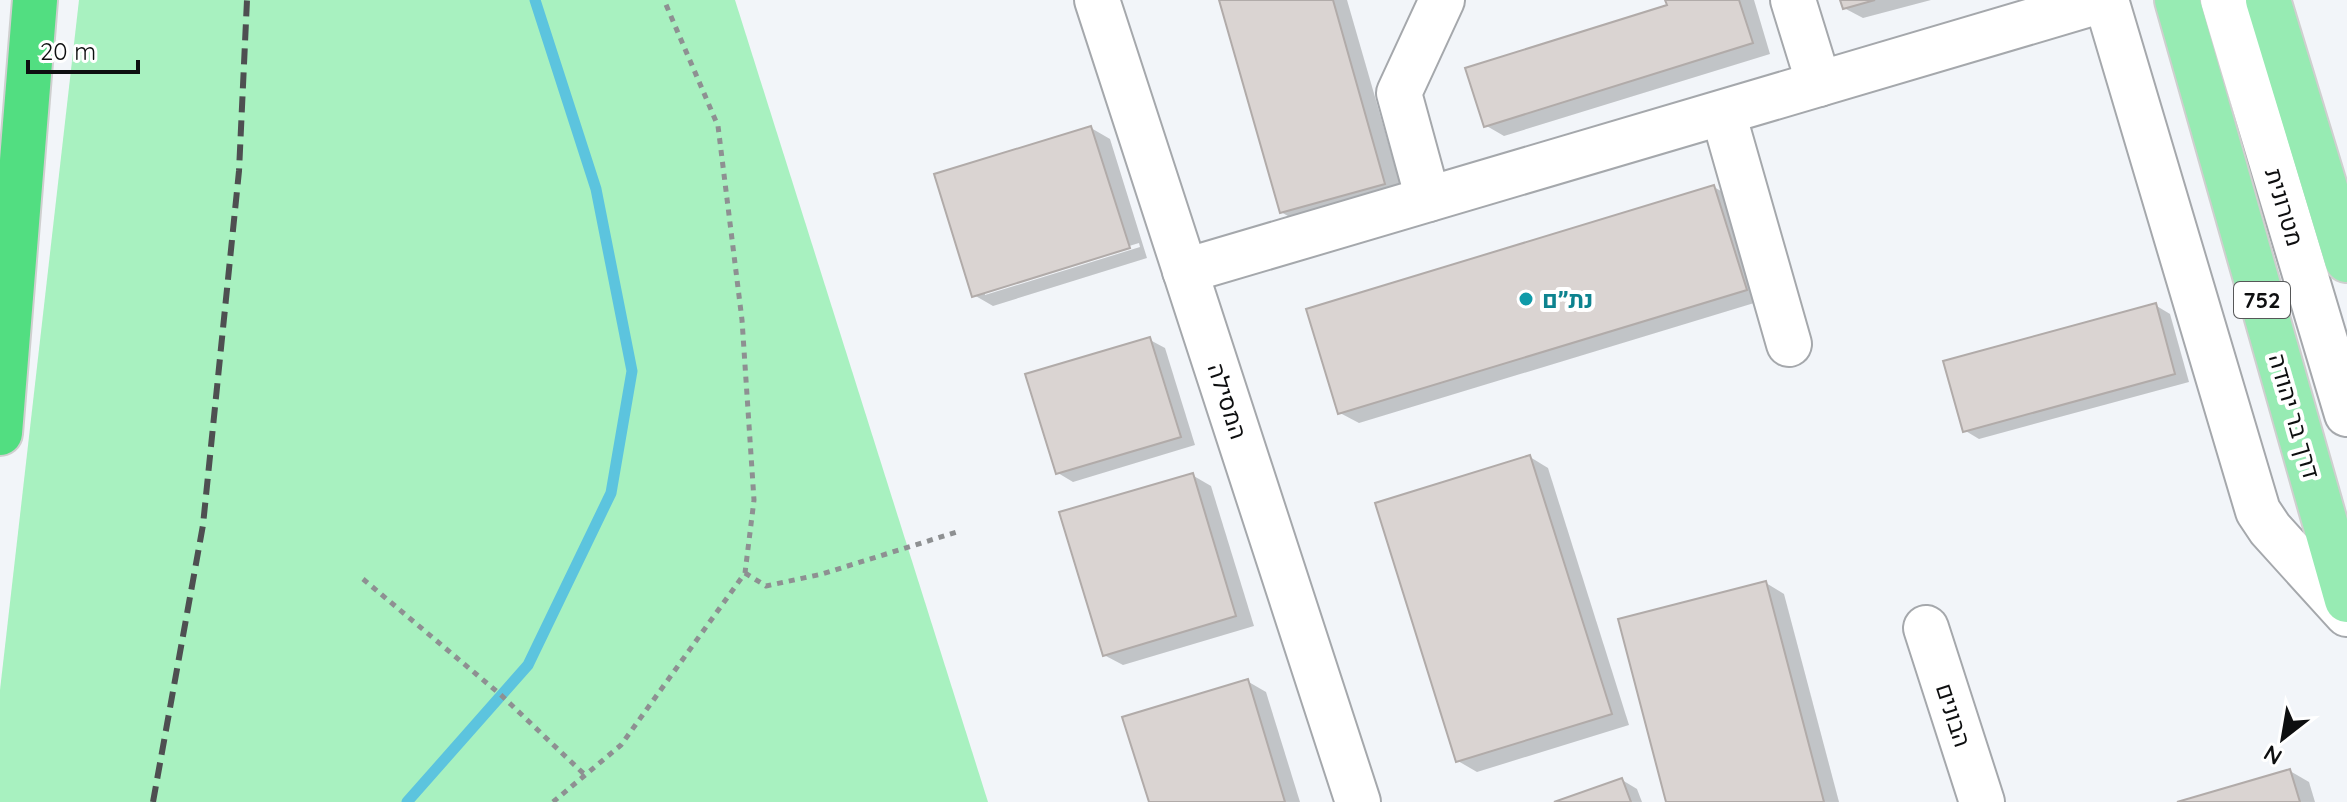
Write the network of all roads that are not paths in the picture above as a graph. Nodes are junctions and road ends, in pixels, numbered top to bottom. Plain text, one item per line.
1 (35, 0) edge
2 (1097, 0) edge
3 (1442, 0) edge
4 (1793, 0) edge
5 (1997, 0) edge
6 (2104, 0) edge
7 (2177, 0) edge
8 (2223, 0) edge
9 (2268, 0) edge
10 (1814, 70) junction
11 (1723, 113) junction
12 (1428, 199) junction
13 (2347, 260) edge
14 (1185, 271) junction
15 (1789, 344) dead end
16 (2347, 414) edge
17 (0, 433) edge
18 (2347, 600) edge
19 (2347, 614) edge
20 (1926, 628) dead end
21 (1358, 802) edge
22 (1982, 802) edge

1 - 17 highway
2 - 14 street, המסילה
3 - 12 street
4 - 10 street
5 - 10 street
6 - 10 street
6 - 19 street
7 - 18 main road, דרך בר יהודה / 752
8 - 16 street, מטרונית
9 - 13 main road
10 - 11 street
11 - 12 street
11 - 15 street
12 - 14 street
14 - 21 street, המסילה
20 - 22 street, הבונים

